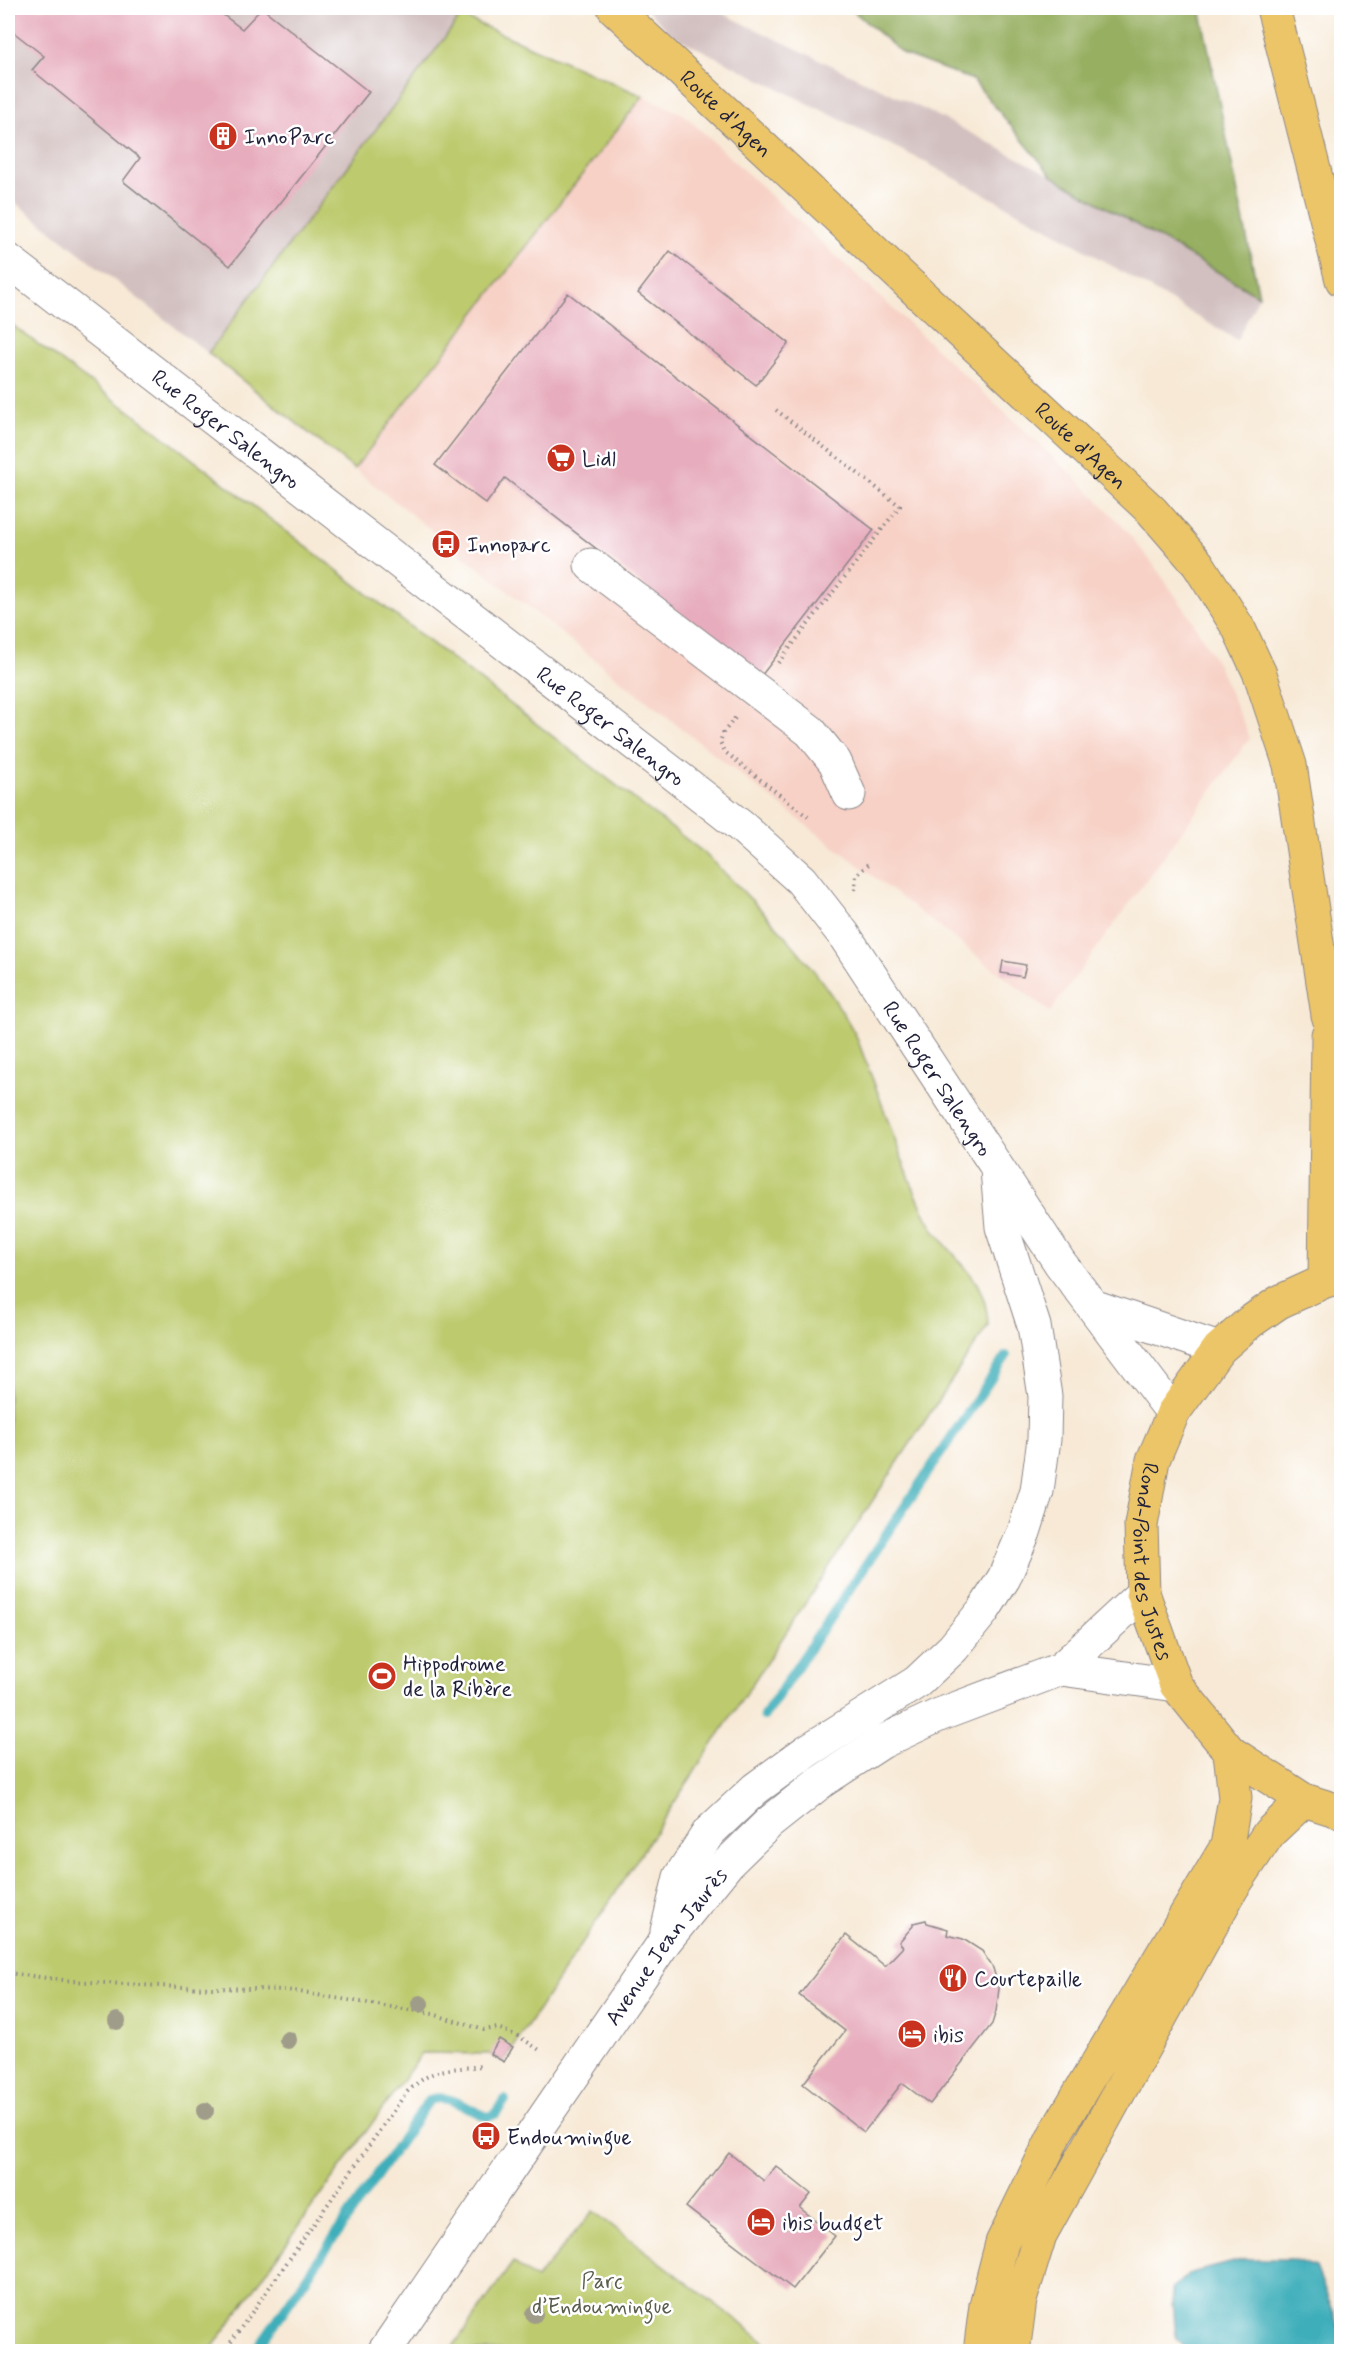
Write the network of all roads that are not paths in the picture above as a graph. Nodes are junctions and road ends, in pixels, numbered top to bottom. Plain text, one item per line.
1 (614, 8) edge
2 (1273, 8) edge
3 (8, 260) edge
4 (1341, 280) edge
5 (591, 565) dead end
6 (849, 795) dead end
7 (1328, 1015) junction
8 (1341, 1060) edge
9 (997, 1169) junction
10 (1333, 1279) edge
11 (1094, 1306) junction
12 (1219, 1348) junction
13 (1173, 1413) junction
14 (1143, 1593) junction
15 (1061, 1669) junction
16 (1176, 1685) junction
17 (1230, 1752) junction
18 (1304, 1800) junction
19 (1341, 1812) edge
20 (665, 1941) junction
21 (384, 2352) edge
22 (980, 2352) edge
23 (1013, 2352) edge

1 - 7 main road, Route d'Agen
2 - 4 main road
3 - 9 street, Rue Roger Salengro
5 - 6 street
7 - 8 main road, Route d'Agen
7 - 10 main road, Route d'Agen
9 - 11 street, Rue Roger Salengro
9 - 20 street
10 - 12 main road, Rond-Point des Justes
11 - 12 street
11 - 13 street, Rue Roger Salengro
12 - 13 main road, Rond-Point des Justes
13 - 14 main road, Rond-Point des Justes
14 - 15 street, Avenue Jean Jaurès
14 - 16 main road, Rond-Point des Justes
15 - 16 street, Avenue Jean Jaurès
15 - 20 street, Avenue Jean Jaurès
16 - 17 main road, Rond-Point des Justes
17 - 18 main road, Rond-Point des Justes
17 - 22 main road
18 - 19 main road, Rond-Point des Justes
18 - 23 main road
20 - 21 street, Avenue Jean Jaurès

